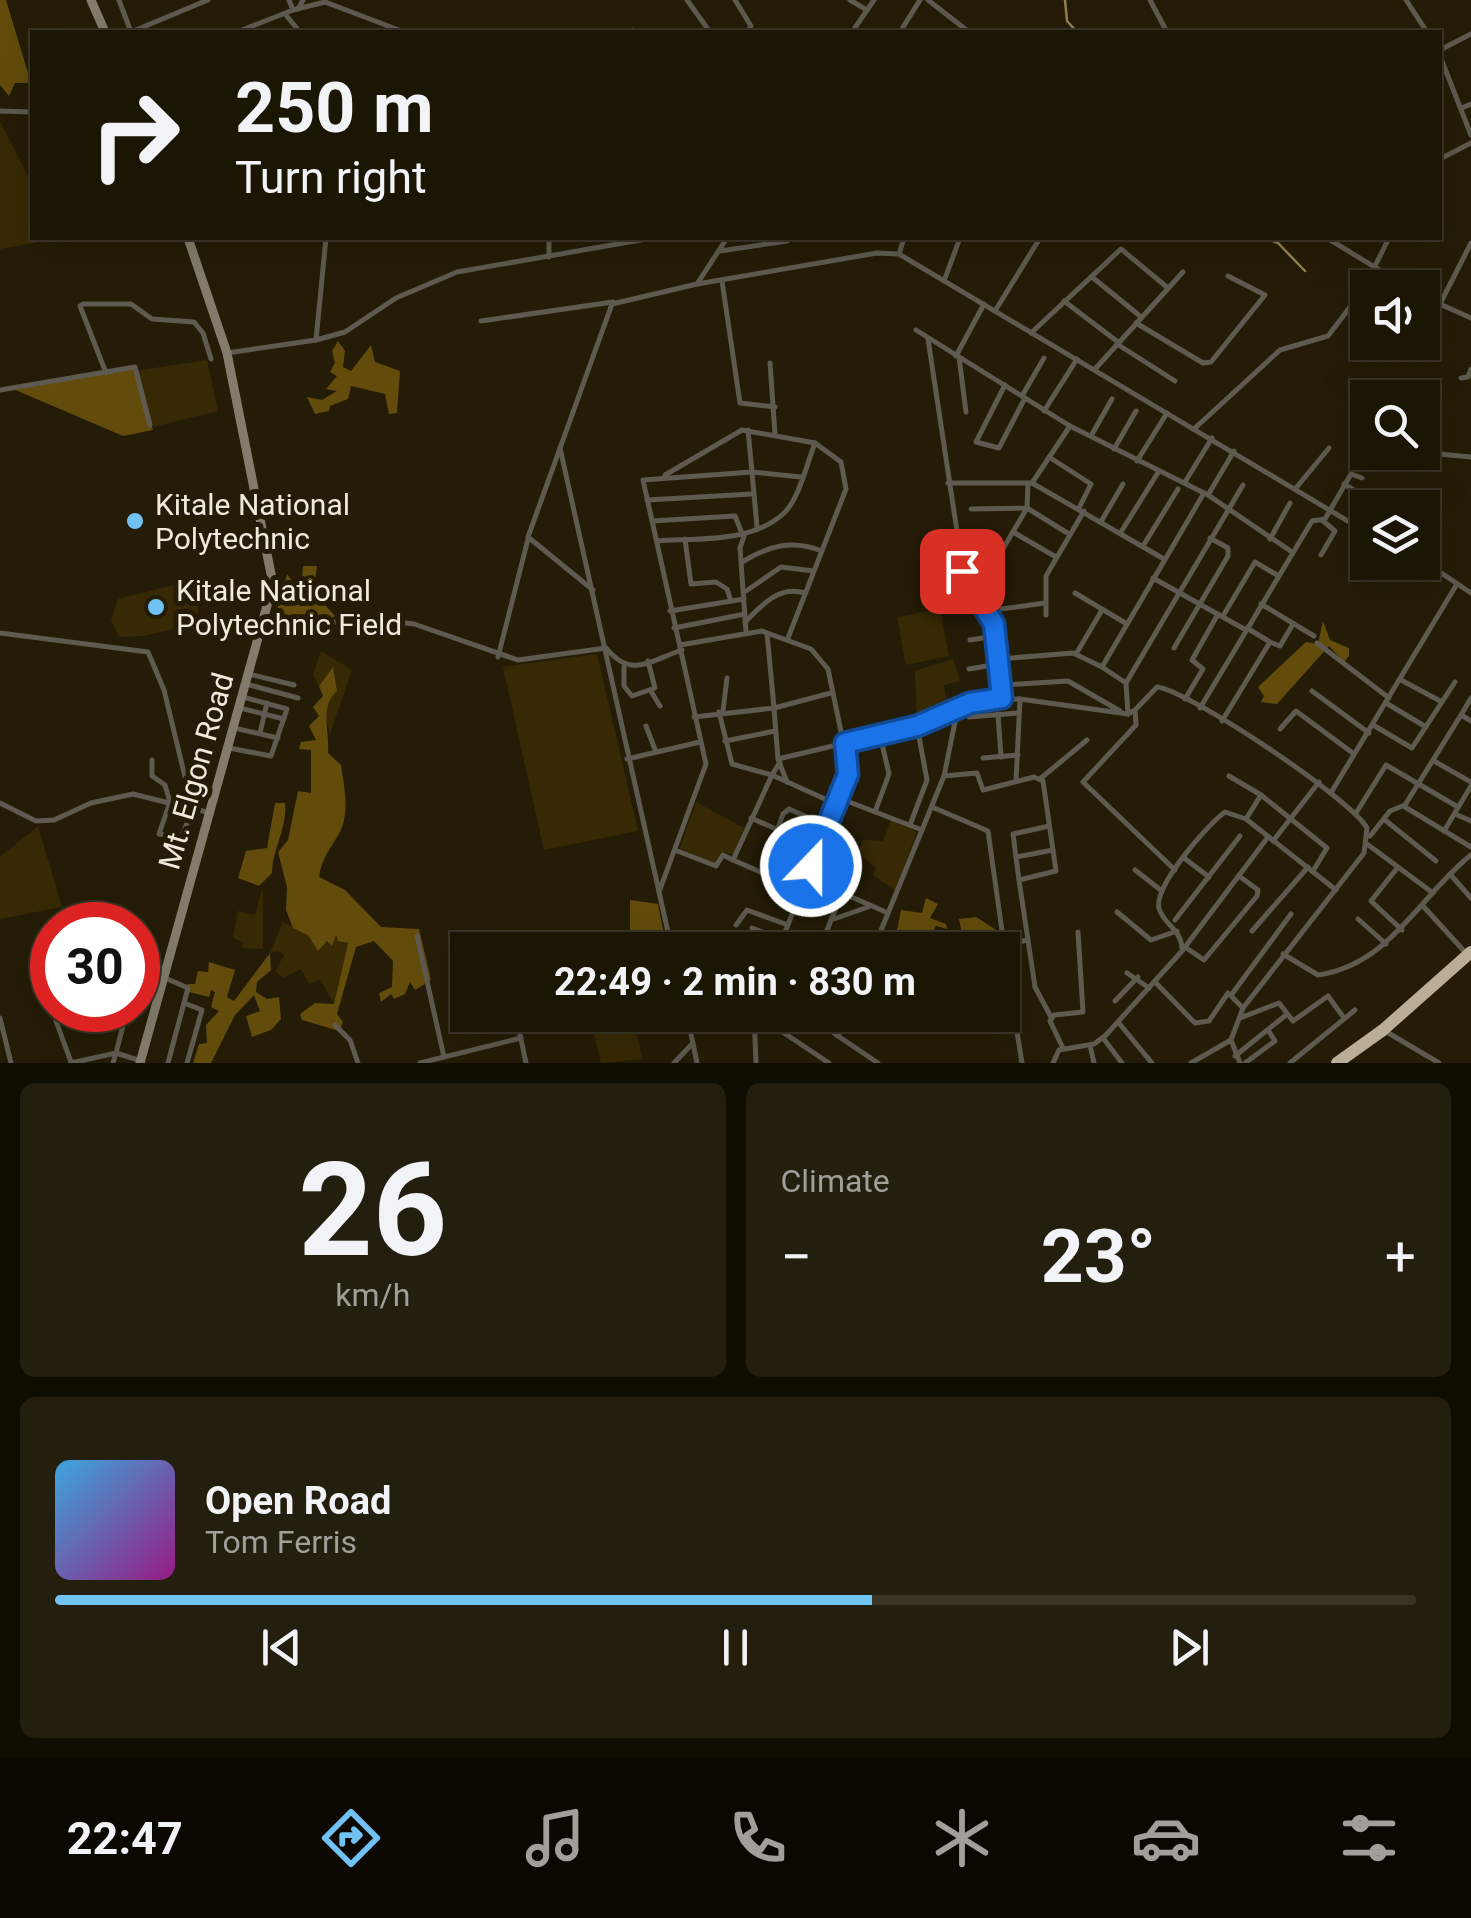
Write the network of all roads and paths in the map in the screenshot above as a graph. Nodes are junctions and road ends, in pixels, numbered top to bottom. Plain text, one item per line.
1 (91, 0) edge
2 (119, 0) edge
3 (208, 0) edge
4 (289, 0) edge
5 (303, 0) edge
6 (687, 0) edge
7 (850, 0) edge
8 (874, 0) edge
9 (920, 0) edge
10 (928, 0) edge
11 (1150, 0) edge
12 (1406, 0) edge
13 (739, 2) edge
14 (192, 3) edge
15 (296, 10) junction
16 (868, 10) junction
17 (284, 14) junction
18 (104, 30) edge
19 (130, 30) edge
20 (135, 30) edge
21 (251, 30) edge
22 (298, 30) edge
23 (399, 30) edge
24 (709, 30) edge
25 (748, 30) edge
26 (853, 30) edge
27 (901, 30) edge
28 (966, 30) edge
29 (1166, 30) edge
30 (1426, 30) edge
31 (1471, 34) edge
32 (1442, 52) edge
33 (1442, 58) edge
34 (1471, 104) edge
35 (1462, 108) junction
36 (0, 112) edge
37 (30, 112) edge
38 (1471, 135) edge
39 (1471, 143) edge
40 (1442, 158) edge
41 (189, 240) edge
42 (326, 240) edge
43 (549, 240) edge
44 (642, 240) edge
45 (726, 240) edge
46 (903, 240) edge
47 (959, 240) edge
48 (1039, 240) edge
49 (1330, 240) edge
50 (1389, 240) edge
51 (787, 241) dead end
52 (1471, 243) edge
53 (720, 250) junction
54 (898, 254) junction
55 (549, 258) junction
56 (1375, 266) junction
57 (1381, 270) edge
58 (1183, 272) dead end
59 (1228, 276) dead end
60 (1092, 277) junction
61 (722, 280) junction
62 (944, 281) junction
63 (698, 284) junction
64 (1168, 288) junction
65 (1064, 301) junction
66 (616, 302) junction
67 (984, 304) junction
68 (1440, 304) edge
69 (1440, 306) edge
70 (994, 311) junction
71 (1471, 318) edge
72 (1138, 320) junction
73 (481, 321) dead end
74 (916, 330) dead end
75 (1031, 333) junction
76 (928, 339) junction
77 (316, 340) junction
78 (1118, 343) junction
79 (227, 353) junction
80 (957, 357) junction
81 (1044, 358) dead end
82 (211, 359) dead end
83 (1077, 359) junction
84 (770, 363) dead end
85 (1095, 368) junction
86 (1471, 369) edge
87 (106, 372) junction
88 (1462, 378) dead end
89 (1175, 380) dead end
90 (1005, 385) junction
91 (0, 390) edge
92 (1024, 397) junction
93 (1112, 399) dead end
94 (775, 406) junction
95 (1044, 411) junction
96 (1136, 411) dead end
97 (966, 412) dead end
98 (1166, 413) junction
99 (150, 425) dead end
100 (1070, 426) junction
101 (1194, 429) junction
102 (748, 430) junction
103 (775, 436) junction
104 (1091, 436) junction
105 (1212, 438) junction
106 (815, 443) junction
107 (560, 446) junction
108 (1114, 448) junction
109 (1329, 448) dead end
110 (1234, 451) junction
111 (1440, 454) edge
112 (1471, 457) edge
113 (1049, 458) junction
114 (1137, 461) junction
115 (1159, 471) junction
116 (752, 472) junction
117 (663, 477) junction
118 (801, 477) junction
119 (1362, 478) dead end
120 (1185, 482) junction
121 (948, 483) junction
122 (1030, 483) junction
123 (1123, 484) dead end
124 (1244, 484) dead end
125 (1344, 484) junction
126 (1178, 489) dead end
127 (1295, 489) junction
128 (1354, 490) edge
129 (752, 494) junction
130 (1206, 494) junction
131 (648, 500) junction
132 (1290, 503) dead end
133 (1027, 508) junction
134 (971, 509) dead end
135 (1082, 509) junction
136 (1228, 509) junction
137 (1328, 510) junction
138 (652, 520) junction
139 (1322, 520) junction
140 (1102, 521) junction
141 (1350, 523) edge
142 (757, 527) junction
143 (1013, 532) junction
144 (1069, 534) junction
145 (1121, 534) junction
146 (744, 536) junction
147 (528, 538) junction
148 (1210, 538) junction
149 (684, 539) junction
150 (1270, 539) junction
151 (657, 541) junction
152 (1143, 546) junction
153 (822, 551) junction
154 (1292, 552) junction
155 (1321, 555) dead end
156 (1056, 557) junction
157 (1164, 559) junction
158 (742, 562) junction
159 (814, 571) junction
160 (1440, 572) edge
161 (1277, 576) junction
162 (1152, 578) junction
163 (1457, 584) junction
164 (594, 590) junction
165 (1179, 591) junction
166 (1471, 592) edge
167 (805, 593) junction
168 (1075, 593) dead end
169 (744, 596) junction
170 (976, 596) junction
171 (731, 601) junction
172 (1045, 603) junction
173 (1200, 603) junction
174 (1261, 604) junction
175 (985, 610) junction
176 (1102, 610) junction
177 (964, 611) dead end
178 (670, 612) junction
179 (745, 614) junction
180 (1046, 615) dead end
181 (1220, 615) junction
182 (327, 621) dead end
183 (746, 622) junction
184 (1127, 624) junction
185 (1292, 624) junction
186 (674, 628) junction
187 (1246, 629) junction
188 (746, 632) junction
189 (0, 633) edge
190 (767, 633) junction
191 (995, 636) junction
192 (787, 639) junction
193 (970, 640) dead end
194 (1270, 642) junction
195 (606, 648) junction
196 (681, 648) junction
197 (1174, 648) dead end
198 (1076, 654) junction
199 (498, 657) junction
200 (648, 660) junction
201 (999, 661) junction
202 (624, 666) junction
203 (1102, 668) junction
204 (968, 669) dead end
205 (727, 678) dead end
206 (247, 679) junction
207 (1400, 680) junction
208 (1454, 682) dead end
209 (1126, 683) junction
210 (294, 685) dead end
211 (1002, 685) junction
212 (1312, 690) dead end
213 (652, 692) junction
214 (832, 692) junction
215 (243, 697) junction
216 (1002, 698) junction
217 (1471, 698) edge
218 (1020, 699) junction
219 (1186, 699) junction
220 (1387, 701) junction
221 (1442, 702) junction
222 (268, 703) junction
223 (660, 706) dead end
224 (958, 707) junction
225 (240, 708) junction
226 (288, 708) junction
227 (774, 708) junction
228 (1200, 708) junction
229 (721, 712) junction
230 (1129, 712) junction
231 (1019, 713) junction
232 (265, 714) junction
233 (998, 714) junction
234 (1460, 715) junction
235 (694, 717) junction
236 (969, 717) dead end
237 (284, 720) junction
238 (1471, 720) edge
239 (1222, 721) junction
240 (1373, 725) junction
241 (646, 726) dead end
242 (917, 726) junction
243 (1426, 727) junction
244 (234, 728) junction
245 (1280, 729) dead end
246 (776, 731) junction
247 (260, 733) junction
248 (1368, 733) junction
249 (880, 735) junction
250 (278, 738) junction
251 (1087, 740) dead end
252 (725, 741) junction
253 (700, 742) junction
254 (845, 743) junction
255 (229, 748) junction
256 (656, 752) junction
257 (1018, 755) junction
258 (1354, 755) junction
259 (1001, 757) junction
260 (983, 758) dead end
261 (627, 759) junction
262 (152, 760) dead end
263 (779, 760) junction
264 (1434, 761) junction
265 (772, 774) junction
266 (944, 776) junction
267 (1228, 776) dead end
268 (1040, 778) junction
269 (1016, 781) junction
270 (787, 782) junction
271 (1319, 782) junction
272 (1420, 784) junction
273 (1471, 784) edge
274 (1332, 792) junction
275 (1261, 795) junction
276 (1464, 798) junction
277 (838, 801) junction
278 (169, 802) junction
279 (0, 803) edge
280 (1471, 803) edge
281 (1405, 806) junction
282 (932, 807) junction
283 (193, 810) junction
284 (1456, 811) junction
285 (875, 812) junction
286 (1356, 813) junction
287 (211, 814) junction
288 (751, 818) junction
289 (1291, 818) junction
290 (1246, 819) junction
291 (1385, 820) junction
292 (1471, 820) edge
293 (910, 825) junction
294 (827, 826) junction
295 (1049, 826) junction
296 (776, 829) junction
297 (922, 830) junction
298 (1444, 832) junction
299 (1240, 836) dead end
300 (1270, 839) junction
301 (1367, 842) junction
302 (1471, 847) edge
303 (675, 850) junction
304 (1053, 850) junction
305 (1471, 855) edge
306 (1016, 857) junction
307 (1184, 858) junction
308 (734, 860) junction
309 (1436, 861) dead end
310 (811, 866) junction
311 (1398, 867) junction
312 (1310, 869) junction
313 (1135, 870) dead end
314 (1176, 870) junction
315 (1450, 874) junction
316 (1239, 876) junction
317 (1209, 877) junction
318 (807, 878) junction
319 (1018, 880) junction
320 (802, 890) junction
321 (1336, 890) junction
322 (1162, 891) junction
323 (659, 892) junction
324 (842, 893) junction
325 (1434, 893) junction
326 (1471, 898) edge
327 (871, 906) junction
328 (1424, 906) junction
329 (1117, 912) dead end
330 (888, 913) junction
331 (1291, 914) dead end
332 (1358, 919) dead end
333 (831, 920) junction
334 (1175, 920) dead end
335 (736, 925) dead end
336 (788, 925) junction
337 (752, 928) dead end
338 (1177, 931) junction
339 (1252, 931) dead end
340 (1402, 931) junction
341 (668, 932) edge
342 (762, 932) edge
343 (785, 932) edge
344 (826, 932) edge
345 (880, 932) edge
346 (1078, 932) dead end
347 (417, 936) dead end
348 (1028, 940) junction
349 (1386, 944) junction
350 (1184, 949) junction
351 (1469, 953) edge
352 (1283, 954) junction
353 (1127, 973) dead end
354 (1138, 977) junction
355 (165, 978) junction
356 (1156, 982) junction
357 (1149, 988) junction
358 (1232, 994) junction
359 (1115, 1001) dead end
360 (184, 1003) junction
361 (1243, 1008) junction
362 (1355, 1010) dead end
363 (1286, 1015) junction
364 (0, 1018) edge
365 (1051, 1018) junction
366 (1344, 1018) junction
367 (1238, 1019) junction
368 (1118, 1022) junction
369 (335, 1025) dead end
370 (1268, 1030) junction
371 (1383, 1030) junction
372 (60, 1032) edge
373 (121, 1032) edge
374 (519, 1032) edge
375 (691, 1032) edge
376 (755, 1032) edge
377 (781, 1032) edge
378 (832, 1032) edge
379 (840, 1032) edge
380 (1017, 1032) edge
381 (838, 1036) junction
382 (520, 1038) junction
383 (1103, 1038) junction
384 (1231, 1040) junction
385 (693, 1043) junction
386 (1090, 1045) junction
387 (1062, 1048) junction
388 (116, 1053) junction
389 (444, 1057) junction
390 (1240, 1061) edge
391 (141, 1062) edge
392 (10, 1063) edge
393 (72, 1063) edge
394 (113, 1063) edge
395 (168, 1063) edge
396 (187, 1063) edge
397 (358, 1063) edge
398 (420, 1063) edge
399 (526, 1063) edge
400 (674, 1063) edge
401 (697, 1063) edge
402 (756, 1063) edge
403 (828, 1063) edge
404 (878, 1063) edge
405 (1022, 1063) edge
406 (1053, 1063) edge
407 (1094, 1063) edge
408 (1122, 1063) edge
409 (1152, 1063) edge
410 (1191, 1063) edge
411 (1290, 1063) edge
412 (1339, 1063) edge
413 (1439, 1063) edge

1 - 18 street
2 - 19 street
3 - 14 street
4 - 15 street
5 - 15 street
6 - 24 street
7 - 16 street
8 - 16 street
9 - 27 street
10 - 28 street
11 - 29 street
12 - 30 street
13 - 25 street
14 - 20 street
15 - 17 street
15 - 23 street
16 - 26 street
17 - 21 street
17 - 22 street
31 - 32 street
33 - 35 street
34 - 35 street
35 - 38 street
36 - 37 street
39 - 40 street
41 - 79 street, Mt. Elgon Road
42 - 77 street
43 - 55 street
44 - 55 street
45 - 53 street
46 - 54 street
47 - 62 street
48 - 70 street
49 - 56 street
50 - 56 street
51 - 53 street
52 - 68 street
53 - 63 street
54 - 61 street
54 - 62 street
55 - 77 street
56 - 57 street
56 - 101 street
58 - 64 street
59 - 72 street
60 - 64 street
60 - 65 street
60 - 72 street
61 - 63 street
61 - 94 street
62 - 67 street
63 - 66 street
64 - 72 street
65 - 75 street
65 - 78 street
66 - 73 street
66 - 107 street
67 - 70 street
67 - 80 street
69 - 71 street
70 - 75 street
72 - 78 street
74 - 76 street
75 - 83 street
76 - 80 street
76 - 121 street
77 - 79 street
78 - 85 street
78 - 89 street
79 - 206 street, Mt. Elgon Road
80 - 90 street
80 - 97 street
81 - 92 street
82 - 87 street
83 - 85 street
83 - 95 street
84 - 94 street
85 - 98 street
86 - 88 street
87 - 91 street
87 - 99 street
90 - 92 street
90 - 92 street
92 - 95 street
93 - 104 street
94 - 103 street
95 - 100 street
96 - 108 street
98 - 101 street
98 - 114 street
100 - 104 street
100 - 113 street
101 - 105 street
102 - 103 street
102 - 116 street
102 - 117 street
103 - 106 street
104 - 108 street
105 - 110 street
105 - 120 street
106 - 118 street
106 - 153 street
107 - 147 street
107 - 164 street
108 - 114 street
109 - 127 street
110 - 127 street
110 - 130 street
111 - 112 street
113 - 122 street
113 - 135 street
114 - 115 street
115 - 120 street
115 - 145 street
116 - 117 street
116 - 118 street
116 - 129 street
117 - 131 street
118 - 142 street
119 - 125 street
120 - 130 street
121 - 122 street
121 - 170 street
122 - 133 street
122 - 135 street
123 - 140 street
124 - 136 street
125 - 128 street
125 - 137 street
126 - 152 street
127 - 137 street
129 - 131 street
129 - 142 street
130 - 136 street
130 - 157 street
131 - 138 street
132 - 150 street
133 - 134 street
133 - 143 street
133 - 144 street
135 - 140 street
135 - 144 street
136 - 148 street
136 - 150 street
137 - 139 street
137 - 141 street
138 - 146 street
138 - 151 street
139 - 154 street
139 - 155 street
140 - 145 street
142 - 146 street
143 - 156 street
143 - 170 street
144 - 156 street
145 - 152 street
146 - 149 street
146 - 158 street
147 - 164 street
147 - 199 street
148 - 165 street
148 - 173 street
149 - 151 street
149 - 171 street
150 - 154 street
151 - 178 street
152 - 157 street
153 - 158 street
153 - 159 street
154 - 161 street
156 - 172 street
157 - 162 street
158 - 169 street
159 - 167 street
159 - 169 street
160 - 163 street
161 - 174 street
161 - 181 street
162 - 165 street
162 - 184 street
163 - 166 street
163 - 207 street
164 - 195 street
165 - 173 street
165 - 209 street
167 - 183 street
167 - 192 street
168 - 176 street
169 - 171 street
169 - 179 street
170 - 175 street
171 - 178 street
172 - 175 street
172 - 180 street
173 - 181 street
173 - 197 street
174 - 185 street
174 - 187 street
175 - 177 street
175 - 191 street
176 - 184 street
176 - 198 street
178 - 186 street
179 - 183 street
179 - 186 street
181 - 187 street
181 - 219 street
182 - 199 street
183 - 188 street
184 - 203 street
185 - 194 street
185 - 220 street
186 - 196 street
187 - 194 street
187 - 228 street
188 - 190 street
188 - 196 street
189 - 283 street
190 - 192 street
190 - 227 street
191 - 193 street
191 - 201 street
192 - 214 street
194 - 239 street
195 - 199 street
195 - 202 street
195 - 261 street
196 - 200 street
196 - 235 street
198 - 201 street
198 - 203 street
200 - 202 street
200 - 213 street
201 - 204 street
201 - 211 street
202 - 213 street
203 - 209 street
205 - 229 street
206 - 210 street
206 - 215 street, Mt. Elgon Road
206 - 226 street
207 - 220 street
207 - 221 street
208 - 221 street
209 - 230 street
211 - 216 street
211 - 230 street
212 - 248 street
213 - 223 street
214 - 227 street
214 - 254 street
215 - 222 street
215 - 225 street, Mt. Elgon Road
216 - 218 street
216 - 224 street
217 - 234 street
218 - 230 street
218 - 231 street
219 - 228 street
219 - 230 street
220 - 240 street
220 - 243 street
221 - 243 street
222 - 226 street
222 - 232 street
224 - 242 street
224 - 266 street
225 - 232 street
225 - 244 street, Mt. Elgon Road
226 - 237 street
227 - 229 street
227 - 246 street
228 - 239 street
229 - 235 street
229 - 252 street
230 - 314 street
231 - 233 street
231 - 257 street
232 - 237 street
232 - 247 street
233 - 236 street
233 - 259 street
234 - 238 street
234 - 264 street
235 - 253 street
237 - 250 street
239 - 271 street
240 - 243 street
240 - 248 street
241 - 256 street
242 - 249 street
242 - 293 street
244 - 247 street
244 - 255 street, Mt. Elgon Road
245 - 258 street
246 - 252 street
246 - 263 street
247 - 250 street
248 - 258 street
249 - 254 street
249 - 285 street
250 - 255 street
251 - 268 street
252 - 265 street
253 - 256 street
253 - 303 street
254 - 263 street
254 - 277 street
255 - 287 street, Mt. Elgon Road
256 - 261 street
257 - 259 street
257 - 269 street
258 - 274 street
259 - 260 street
261 - 323 street
262 - 278 street
263 - 265 street
263 - 270 street
264 - 272 street
264 - 273 street
265 - 270 street
265 - 288 street
266 - 269 street
266 - 282 street
267 - 275 street
268 - 269 street
268 - 295 street
270 - 277 street
271 - 274 street
271 - 289 street
272 - 281 street
272 - 284 street
272 - 286 street
273 - 276 street
274 - 286 street
275 - 289 street
275 - 290 street
276 - 280 street
276 - 284 street
277 - 285 street
277 - 294 street
278 - 279 street
278 - 283 street
278 - 283 street
281 - 291 street
281 - 298 street
282 - 297 street
282 - 348 street
283 - 287 street
284 - 292 street
284 - 298 street
285 - 293 street
286 - 301 street
287 - 355 street, Mt. Elgon Road
288 - 296 street
288 - 308 street
289 - 300 street
289 - 312 street
290 - 300 street
290 - 307 street
291 - 301 street
291 - 309 street
293 - 297 street
294 - 296 street
294 - 310 street
295 - 304 street
295 - 306 street
296 - 310 street
297 - 330 street
298 - 302 street
299 - 317 street
300 - 312 street
300 - 316 street
301 - 311 street
301 - 321 street
303 - 308 street
303 - 323 street
304 - 306 street
304 - 319 street
305 - 315 street
306 - 319 street
307 - 314 street
307 - 317 street
308 - 320 street
310 - 318 street
311 - 325 street
311 - 340 street
312 - 321 street
312 - 339 street
313 - 322 street
314 - 322 street
315 - 325 street
315 - 326 street
316 - 350 street
316 - 350 street
317 - 334 street
318 - 320 street
318 - 324 street
319 - 348 street
320 - 336 street
321 - 352 street
322 - 338 street
323 - 341 street
324 - 327 street
324 - 333 street
325 - 328 street
327 - 330 street
327 - 333 street
328 - 340 street
328 - 351 street
329 - 338 street
330 - 345 street
331 - 358 street
332 - 349 street
333 - 344 street
335 - 336 street
336 - 343 street
337 - 342 street
338 - 350 street
340 - 349 street
346 - 365 street
347 - 389 street
348 - 365 street
349 - 352 street
350 - 356 street
351 - 371 highway
352 - 361 street
353 - 354 street
354 - 357 street
354 - 359 street
355 - 360 street
355 - 391 street, Mt. Elgon Road
356 - 357 street
356 - 358 street
357 - 368 street
358 - 361 street
360 - 395 street
360 - 396 street
361 - 367 street
362 - 366 street
363 - 366 street
363 - 367 street
363 - 370 street
364 - 392 street
365 - 387 street
366 - 411 street
367 - 384 street
368 - 383 street
368 - 409 street
369 - 397 street
370 - 390 street
370 - 390 street
371 - 412 highway
371 - 413 street
372 - 393 street
373 - 388 street
374 - 382 street
375 - 385 street
376 - 402 street
377 - 403 street
378 - 381 street
379 - 381 street
380 - 405 street
381 - 404 street
382 - 389 street
382 - 399 street
383 - 386 street
383 - 408 street
384 - 390 street
384 - 410 street
385 - 400 street
385 - 401 street
386 - 387 street
386 - 407 street
387 - 406 street
388 - 391 street
388 - 393 street
388 - 394 street
389 - 398 street

